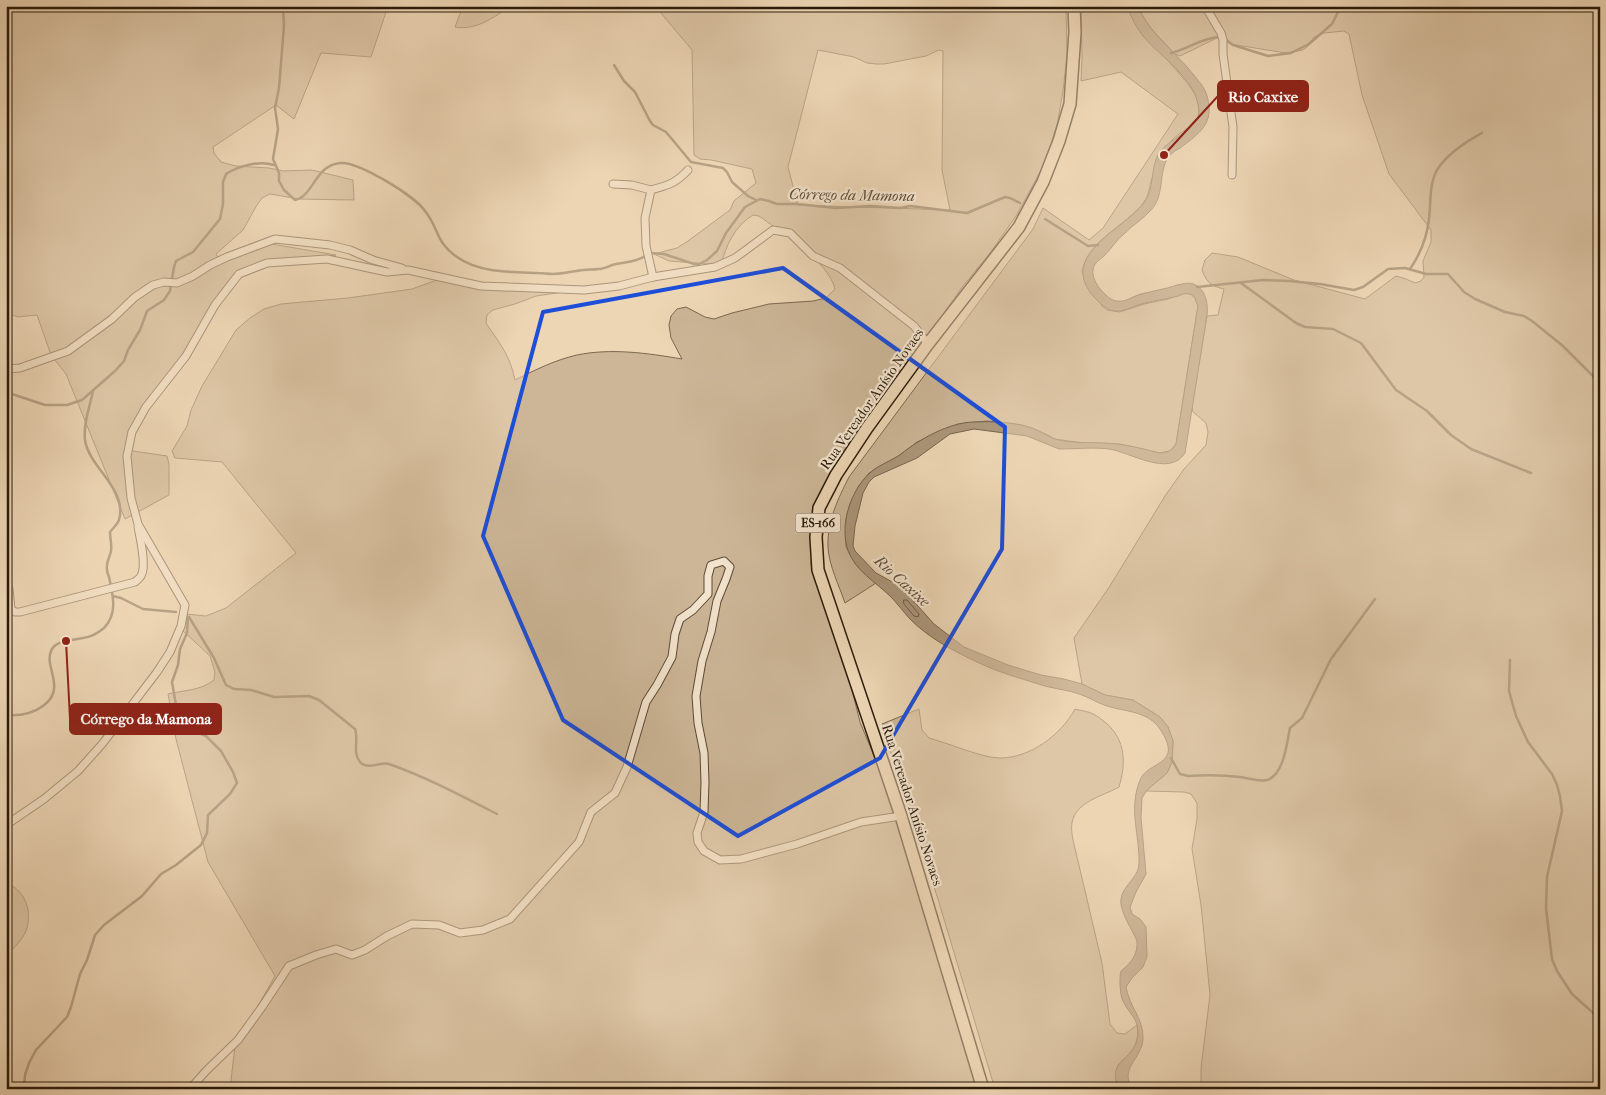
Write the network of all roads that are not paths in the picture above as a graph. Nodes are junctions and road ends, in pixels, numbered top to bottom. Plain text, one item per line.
1 (1074, 6) edge
2 (1205, 6) edge
3 (688, 170) dead end
4 (1232, 175) dead end
5 (613, 184) dead end
6 (651, 190) junction
7 (408, 270) junction
8 (653, 276) junction
9 (928, 344) junction
10 (6, 369) edge
11 (138, 524) junction
12 (6, 589) edge
13 (901, 816) junction
14 (6, 826) edge
15 (190, 1089) edge
16 (983, 1089) edge

1 - 9 main road, Rua Vereador Anísio Novaes / ES-166
2 - 4 street
3 - 6 street
5 - 6 street
6 - 8 street
7 - 8 street
7 - 10 street
7 - 11 street
8 - 9 street
9 - 13 main road, Rua Vereador Anísio Novaes / ES-166
11 - 12 street
11 - 14 street
13 - 15 street
13 - 16 main road, Rua Vereador Anísio Novaes / ES-166

